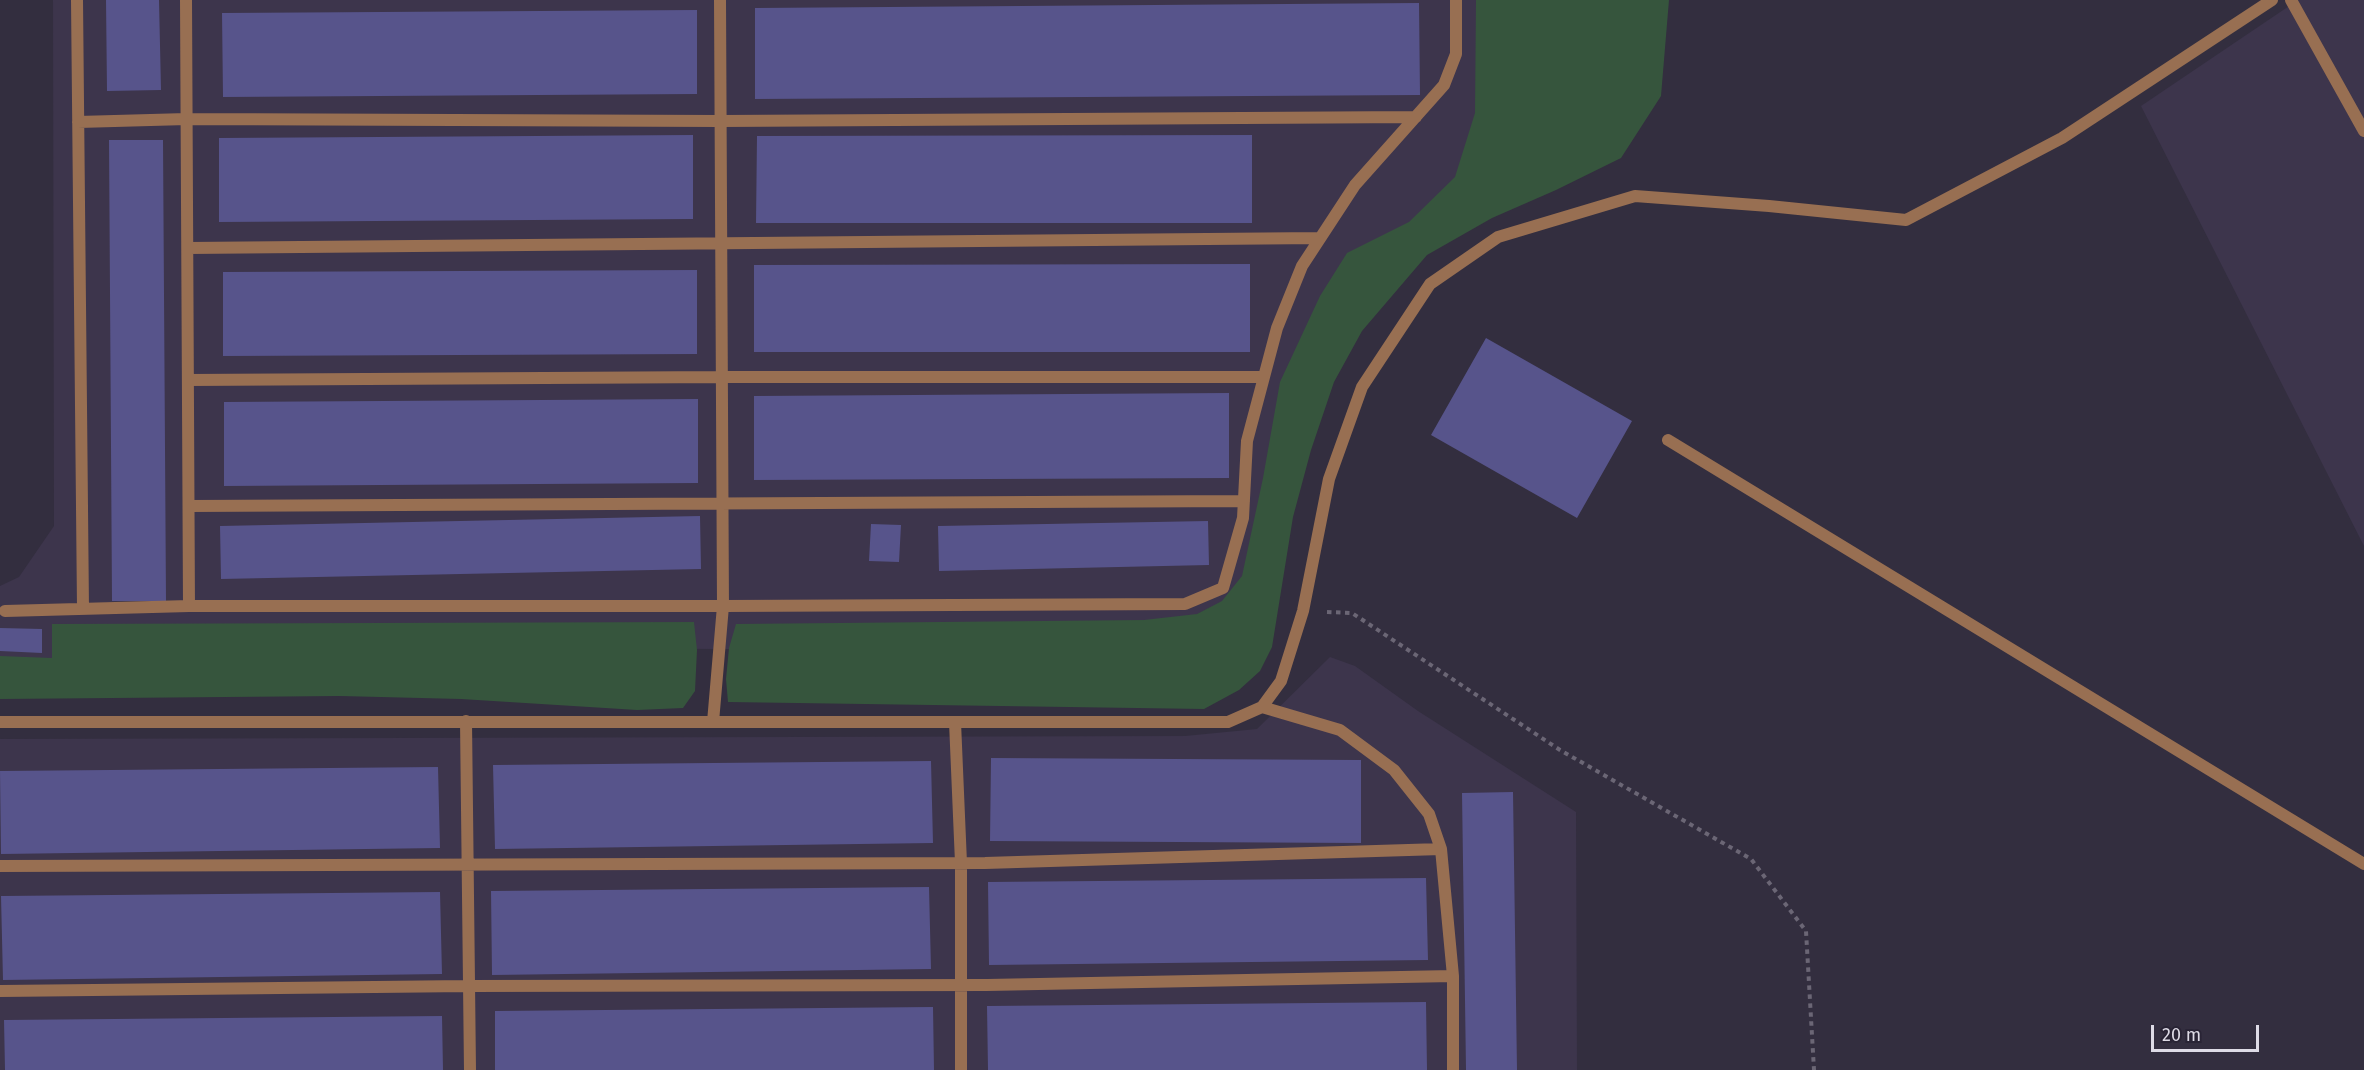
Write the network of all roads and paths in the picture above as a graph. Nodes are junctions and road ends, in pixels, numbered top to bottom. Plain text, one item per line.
1 (77, 0) edge
2 (186, 0) edge
3 (720, 0) edge
4 (1456, 0) edge
5 (2272, 0) edge
6 (2291, 0) edge
7 (1416, 117) junction
8 (187, 119) junction
9 (721, 121) junction
10 (78, 122) junction
11 (2364, 131) edge
12 (1320, 238) junction
13 (722, 243) junction
14 (188, 248) junction
15 (723, 377) junction
16 (1264, 377) junction
17 (188, 380) junction
18 (1668, 440) dead end
19 (1244, 501) junction
20 (723, 503) junction
21 (189, 506) junction
22 (189, 606) junction
23 (723, 606) junction
24 (83, 608) junction
25 (5, 611) dead end
26 (1303, 611) junction
27 (1262, 707) junction
28 (466, 721) junction
29 (0, 722) edge
30 (713, 722) junction
31 (955, 722) junction
32 (1442, 849) junction
33 (961, 863) junction
34 (466, 864) junction
35 (2364, 864) edge
36 (0, 866) edge
37 (1453, 976) junction
38 (962, 985) junction
39 (468, 986) junction
40 (0, 991) edge
41 (470, 1070) edge
42 (962, 1070) edge
43 (1453, 1070) edge
44 (1814, 1070) edge

1 - 10 lane
2 - 8 lane
3 - 9 lane
4 - 7 lane
5 - 26 lane
6 - 11 lane
7 - 9 lane
7 - 12 lane
8 - 9 lane
8 - 10 lane
8 - 14 lane
9 - 13 lane
10 - 24 lane
12 - 13 lane
12 - 16 lane
13 - 14 lane
13 - 15 lane
14 - 17 lane
15 - 16 lane
15 - 17 lane
15 - 20 lane
16 - 19 lane
17 - 21 lane
18 - 35 lane
19 - 20 lane
19 - 23 lane
20 - 21 lane
20 - 23 lane
21 - 22 lane
22 - 23 lane
22 - 24 lane
23 - 30 lane
24 - 25 lane
26 - 27 lane
26 - 44 path
27 - 31 lane
27 - 32 lane
28 - 29 lane
28 - 30 lane
28 - 34 lane
30 - 31 lane
31 - 33 lane
32 - 33 lane
32 - 37 lane
33 - 34 lane
33 - 38 lane
34 - 36 lane
34 - 39 lane
37 - 38 lane
37 - 43 lane
38 - 39 lane
38 - 42 lane
39 - 40 lane
39 - 41 lane

